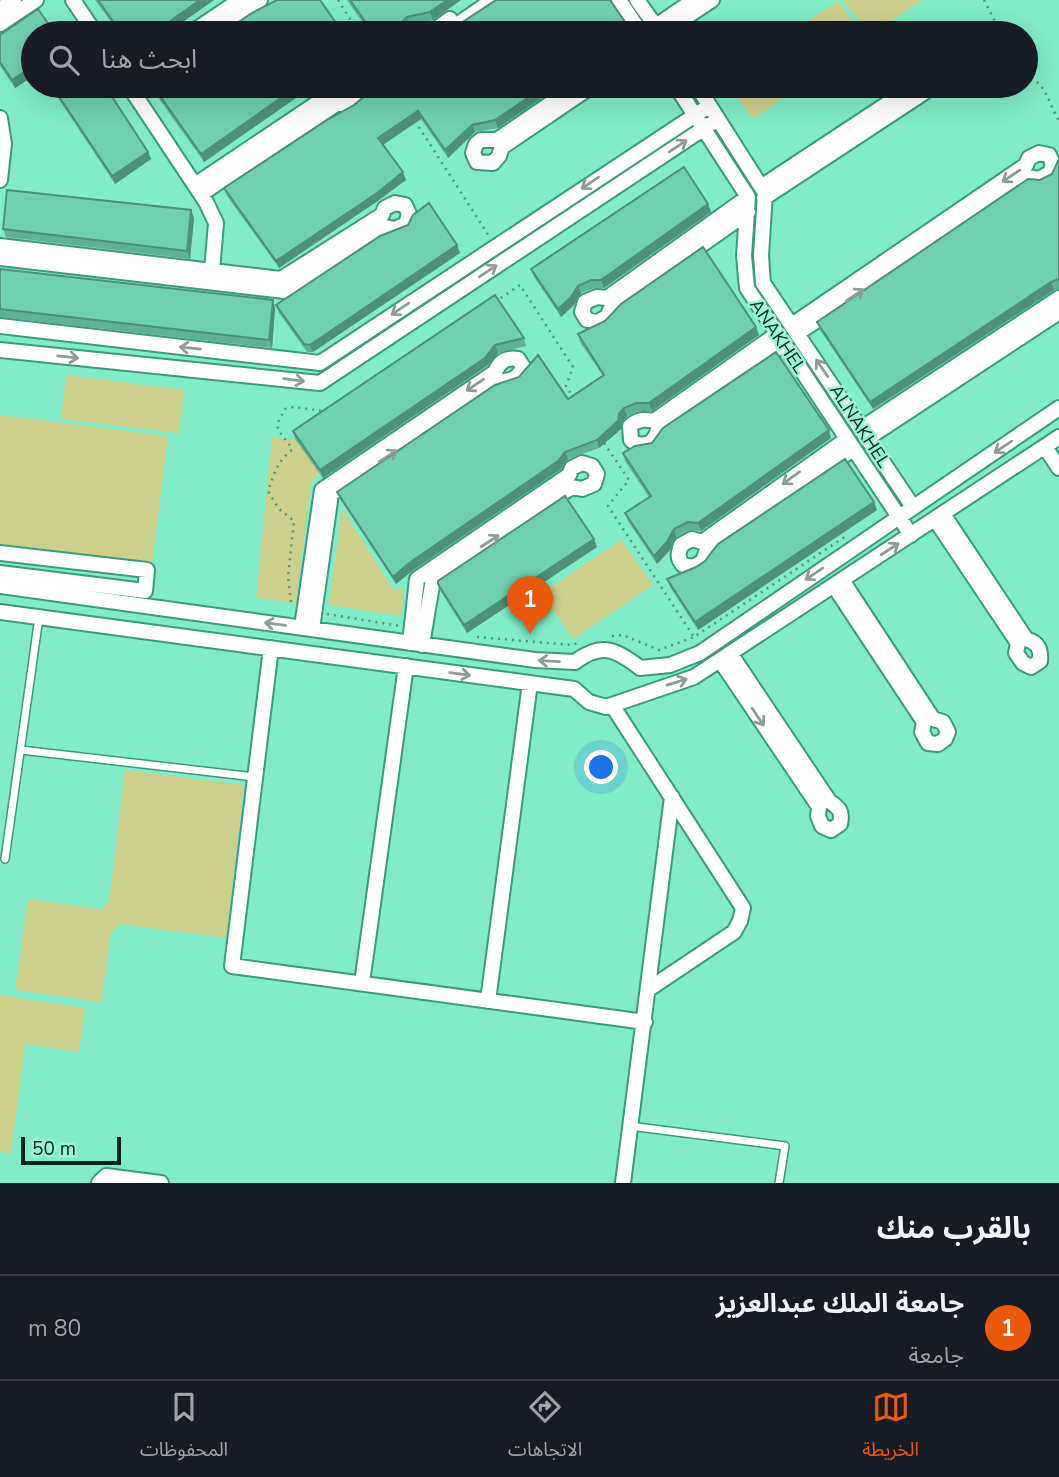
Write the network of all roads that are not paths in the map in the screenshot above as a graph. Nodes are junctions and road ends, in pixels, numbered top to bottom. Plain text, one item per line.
1 (14, 0) edge
2 (36, 0) edge
3 (73, 0) edge
4 (240, 0) edge
5 (260, 0) edge
6 (477, 0) edge
7 (493, 0) edge
8 (619, 0) edge
9 (637, 0) edge
10 (694, 0) edge
11 (712, 0) edge
12 (0, 9) edge
13 (87, 21) edge
14 (209, 21) edge
15 (229, 21) edge
16 (446, 21) edge
17 (462, 21) edge
18 (633, 21) edge
19 (650, 21) edge
20 (670, 21) edge
21 (676, 21) edge
22 (0, 24) edge
23 (139, 98) edge
24 (325, 98) edge
25 (360, 98) edge
26 (558, 98) edge
27 (574, 98) edge
28 (684, 98) edge
29 (704, 98) edge
30 (897, 98) edge
31 (915, 98) edge
32 (709, 106) junction
33 (694, 113) junction
34 (0, 118) edge
35 (718, 119) junction
36 (704, 128) junction
37 (0, 180) edge
38 (198, 190) junction
39 (763, 193) junction
40 (748, 197) junction
41 (748, 212) junction
42 (0, 246) edge
43 (0, 258) edge
44 (212, 271) junction
45 (1059, 298) edge
46 (1059, 312) edge
47 (0, 326) edge
48 (795, 329) junction
49 (781, 339) junction
50 (0, 350) edge
51 (1059, 408) edge
52 (865, 433) junction
53 (850, 444) junction
54 (1054, 444) edge
55 (1059, 468) edge
56 (913, 507) junction
57 (898, 517) junction
58 (939, 517) junction
59 (911, 535) junction
60 (0, 552) edge
61 (0, 573) edge
62 (838, 583) junction
63 (0, 586) edge
64 (0, 612) edge
65 (39, 617) junction
66 (307, 628) junction
67 (334, 632) junction
68 (422, 644) junction
69 (271, 648) junction
70 (323, 655) junction
71 (725, 657) junction
72 (575, 662) junction
73 (633, 662) junction
74 (413, 667) junction
75 (530, 683) junction
76 (574, 689) junction
77 (619, 703) junction
78 (21, 750) junction
79 (255, 777) junction
80 (672, 797) junction
81 (5, 859) dead end
82 (362, 983) junction
83 (649, 989) junction
84 (488, 1001) junction
85 (645, 1022) junction
86 (630, 1126) junction
87 (99, 1183) edge
88 (161, 1183) edge
89 (623, 1183) edge
90 (779, 1183) edge

1 - 12 street
2 - 22 street
3 - 13 street
4 - 14 street
5 - 15 street
6 - 16 street
7 - 17 street
8 - 18 street
9 - 19 street
10 - 20 street
11 - 21 street
23 - 38 street
24 - 38 street
25 - 38 street
26 - 27 street
28 - 33 street
29 - 32 street
30 - 39 street
31 - 39 street
32 - 33 street
32 - 35 street
33 - 36 street
33 -> 47 street
34 - 37 street
35 - 36 street
35 - 39 street
36 - 40 street
50 -> 36 street
38 - 44 street
39 - 48 street, ALNAKHEL
40 - 41 street, ANAKHEL
40 - 41 street
41 - 49 street, ANAKHEL
42 - 44 street
43 - 44 street
45 - 52 street
46 - 52 street
48 -> 48 street
52 -> 48 street, ALNAKHEL
49 - 49 street
49 - 53 street, ANAKHEL
51 -> 56 street
52 - 56 street, ALNAKHEL
53 -> 53 street
53 - 57 street, ANAKHEL
54 - 55 street
54 - 58 street
56 - 57 street
57 - 59 street, ANAKHEL
57 -> 73 street
58 - 58 street
58 - 59 street
62 -> 59 street
60 - 61 street
62 - 62 street
62 - 71 street
66 -> 63 street
64 - 65 street
65 - 69 street
65 - 78 lane
66 -> 66 street
66 - 67 street
67 - 68 street
67 - 70 street
68 -> 68 street
72 -> 68 street
68 - 74 street
69 - 70 street
69 - 79 street
70 - 74 street
71 -> 71 street
77 -> 71 street
72 - 73 street
72 - 76 street
73 - 77 street
74 -> 75 street
74 - 82 street
75 - 76 street
75 - 84 street
76 - 77 street
77 - 80 street
78 - 79 lane
78 - 81 lane
79 - 82 street
80 - 83 street
80 - 83 street
82 - 84 street
83 - 85 street
84 - 85 street
85 - 86 street
86 - 89 street
86 - 90 lane
87 - 88 street

